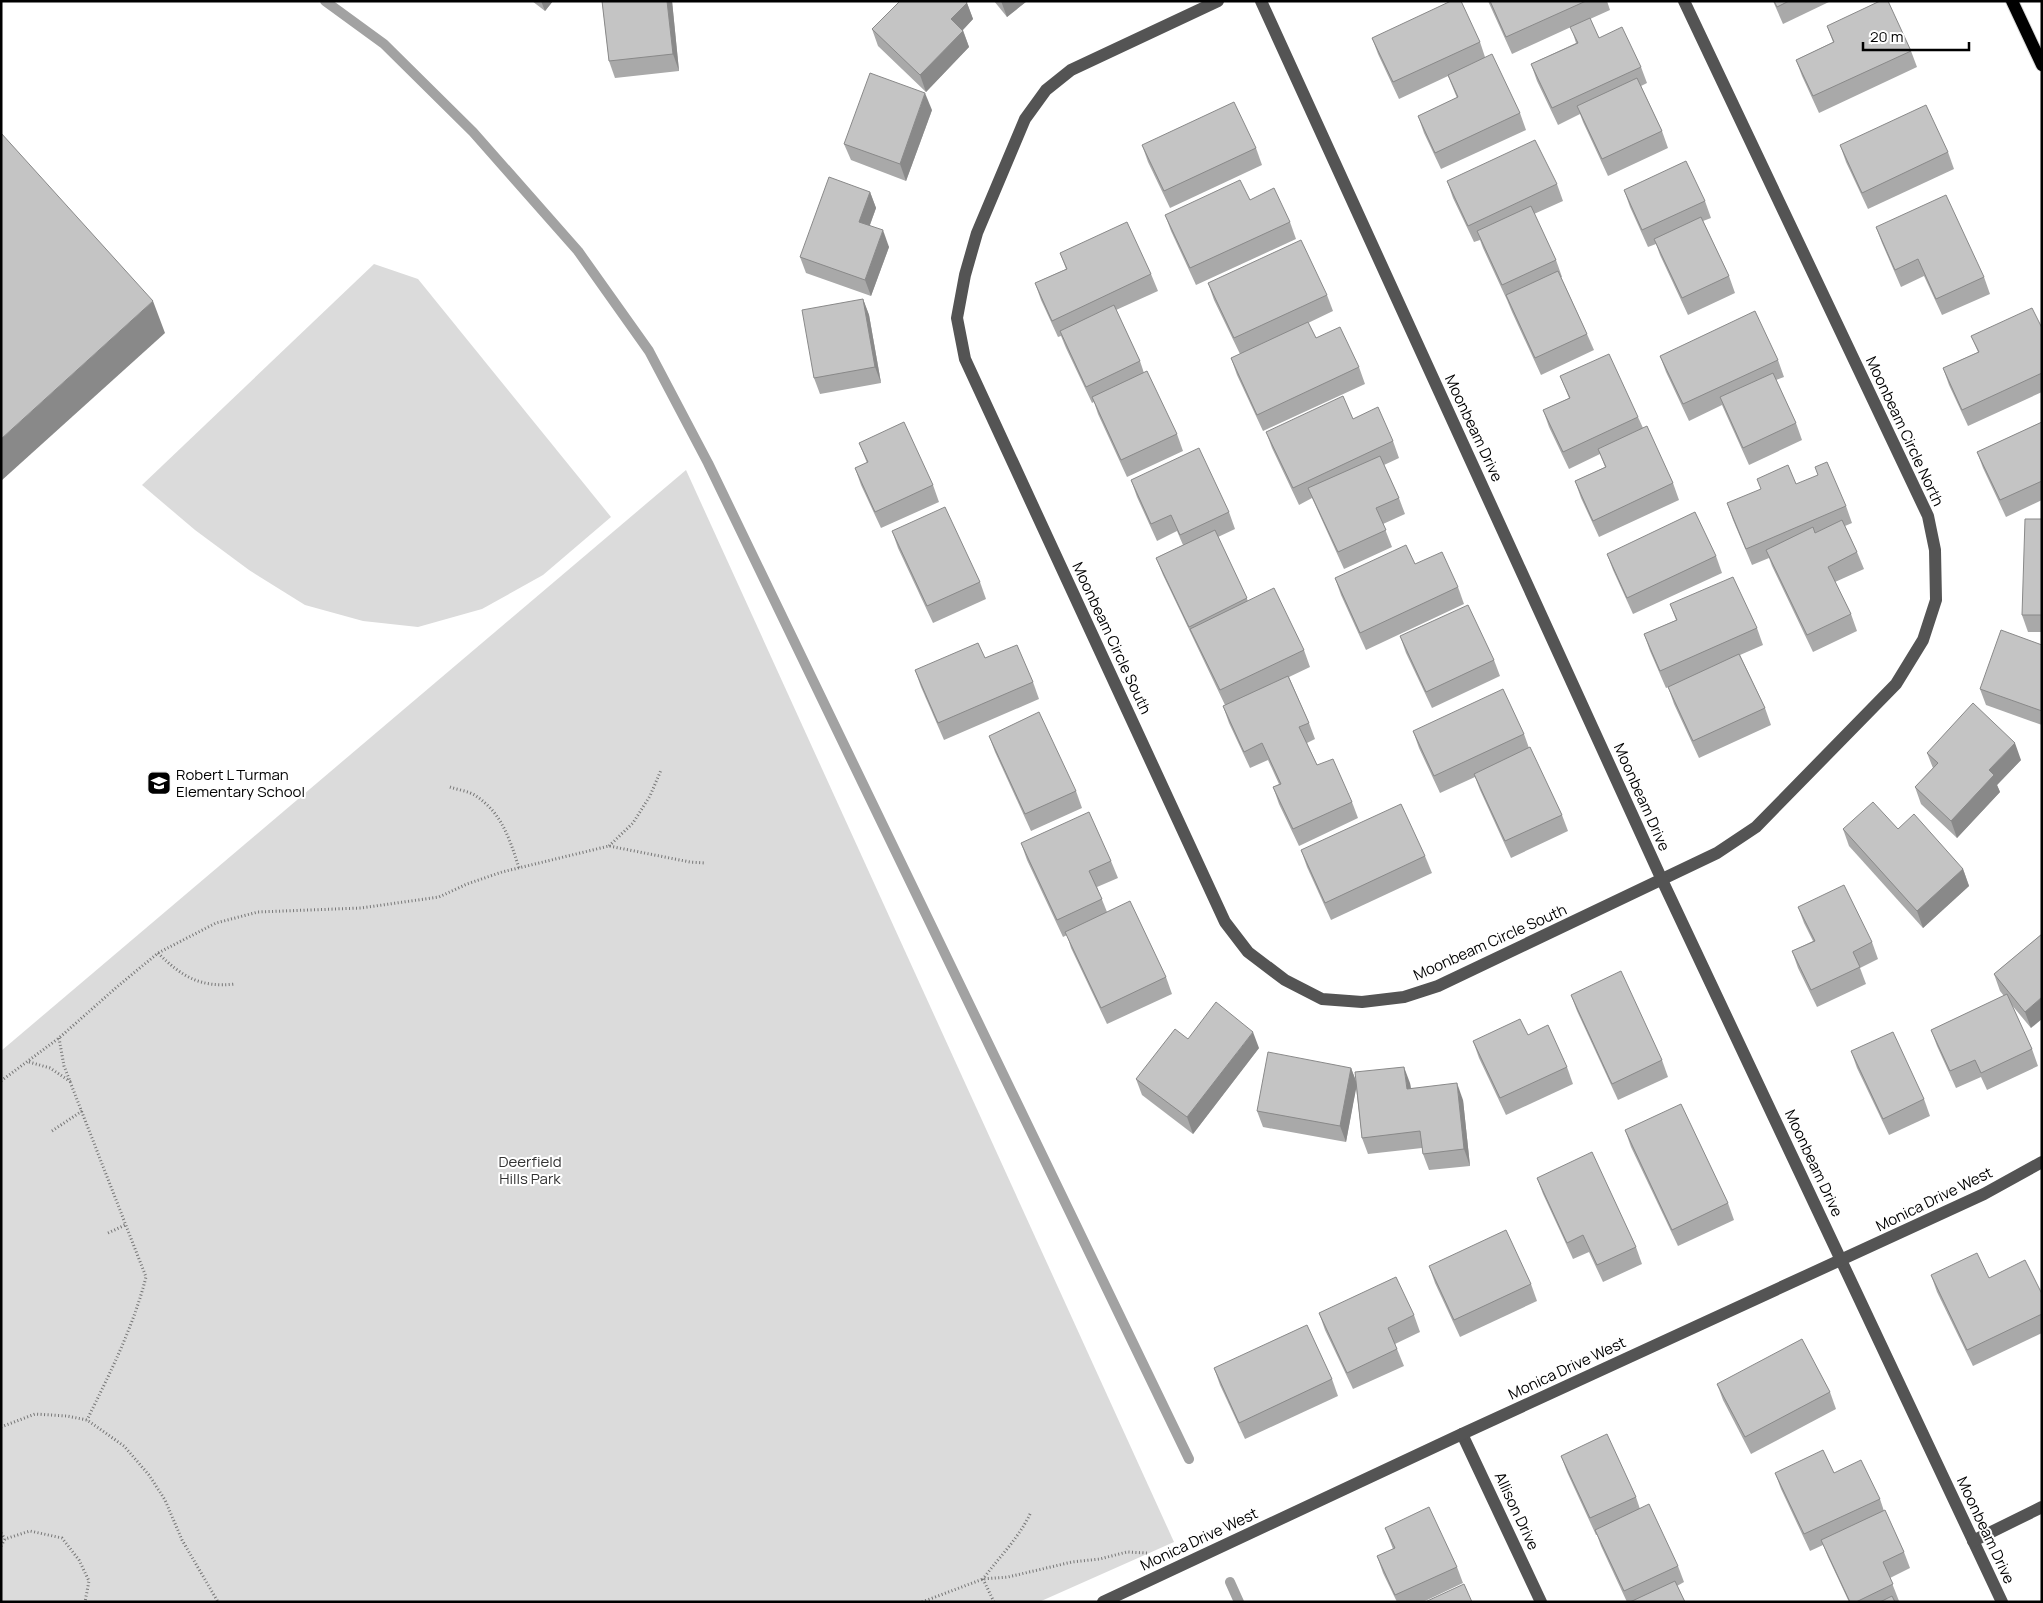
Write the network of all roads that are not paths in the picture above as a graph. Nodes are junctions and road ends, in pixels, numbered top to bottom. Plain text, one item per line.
1 (1218, 1) edge
2 (1261, 1) edge
3 (1684, 1) edge
4 (2012, 1) edge
5 (2042, 65) edge
6 (1662, 880) junction
7 (2042, 1162) edge
8 (1841, 1260) junction
9 (1462, 1434) junction
10 (2042, 1507) edge
11 (1973, 1541) junction
12 (1103, 1602) edge
13 (1542, 1602) edge
14 (2002, 1602) edge

1 - 6 street, Moonbeam Circle South
2 - 6 street, Moonbeam Drive
3 - 6 street, Moonbeam Circle North
4 - 5 main road
6 - 8 street, Moonbeam Drive
7 - 8 street, Monica Drive West
8 - 9 street, Monica Drive West
8 - 11 street, Moonbeam Drive
9 - 12 street, Monica Drive West
9 - 13 street, Allison Drive
10 - 11 street
11 - 14 street, Moonbeam Drive

